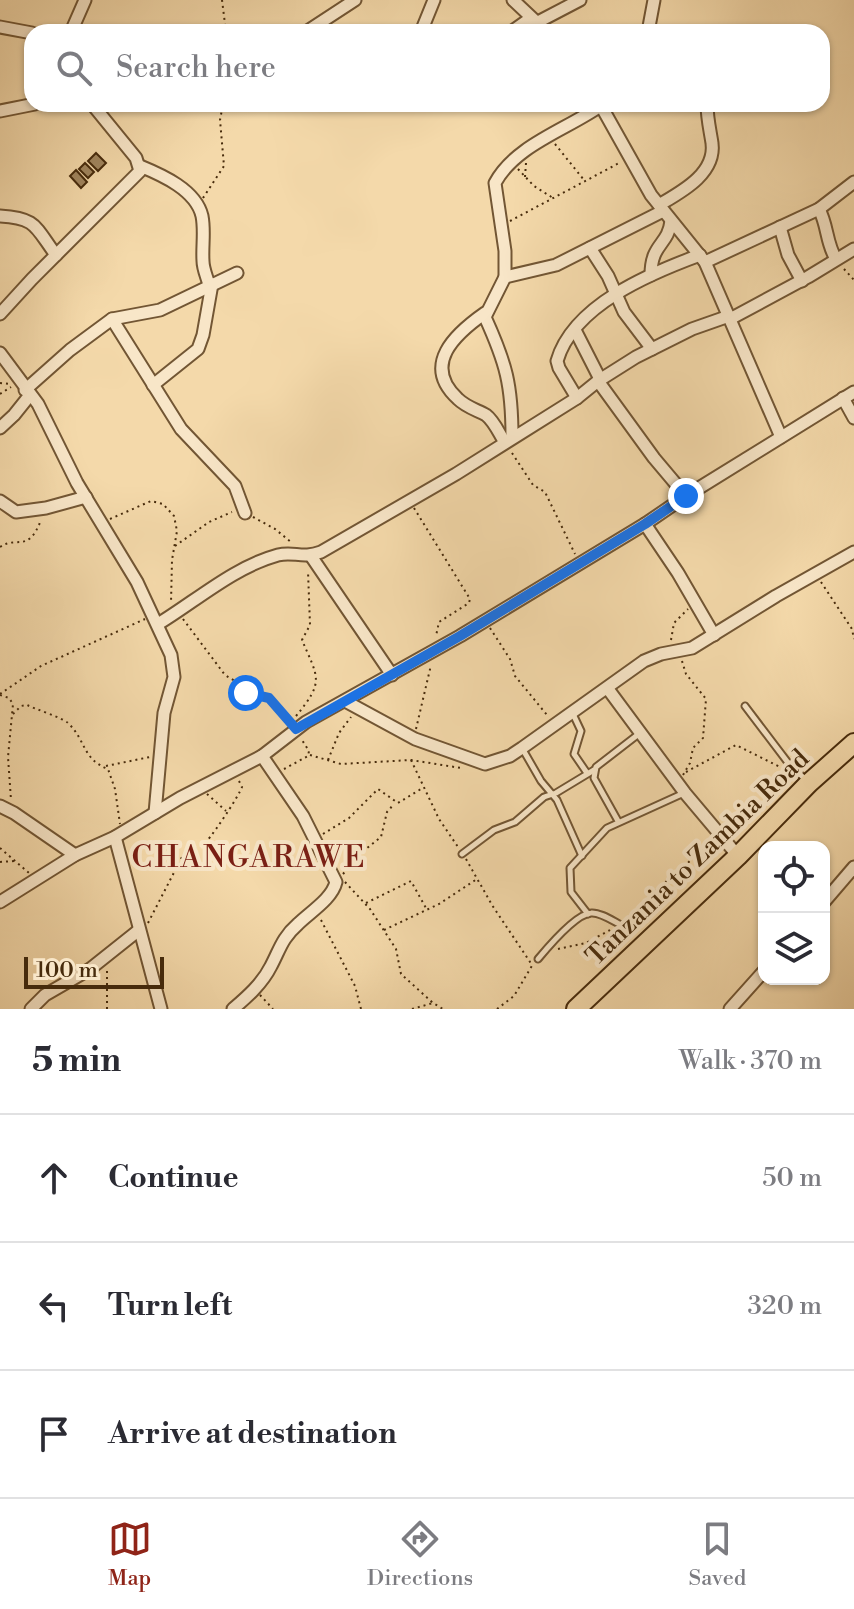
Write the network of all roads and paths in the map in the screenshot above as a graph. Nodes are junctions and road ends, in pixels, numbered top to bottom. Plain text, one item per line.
1 (85, 0) edge
2 (222, 0) edge
3 (355, 0) edge
4 (434, 0) edge
5 (513, 0) edge
6 (580, 0) edge
7 (654, 0) edge
8 (534, 20) junction
9 (74, 24) edge
10 (225, 24) edge
11 (318, 24) edge
12 (424, 24) edge
13 (526, 24) edge
14 (538, 24) edge
15 (650, 24) edge
16 (0, 26) edge
17 (24, 31) edge
18 (24, 106) edge
19 (0, 111) edge
20 (99, 112) edge
21 (222, 112) edge
22 (589, 112) edge
23 (605, 112) edge
24 (708, 112) edge
25 (550, 136) junction
26 (526, 151) junction
27 (630, 157) junction
28 (512, 162) junction
29 (140, 166) junction
30 (525, 178) junction
31 (585, 181) junction
32 (854, 182) edge
33 (554, 199) junction
34 (197, 205) junction
35 (819, 209) junction
36 (665, 212) junction
37 (0, 216) edge
38 (501, 225) junction
39 (780, 227) junction
40 (590, 248) junction
41 (854, 249) edge
42 (56, 255) junction
43 (702, 259) junction
44 (836, 259) junction
45 (237, 273) dead end
46 (651, 275) junction
47 (505, 277) junction
48 (854, 280) edge
49 (802, 281) junction
50 (210, 285) junction
51 (615, 293) junction
52 (187, 296) junction
53 (208, 304) junction
54 (485, 313) junction
55 (0, 314) edge
56 (729, 317) junction
57 (112, 319) junction
58 (575, 330) junction
59 (652, 349) junction
60 (0, 353) edge
61 (599, 380) junction
62 (153, 385) junction
63 (24, 390) junction
64 (0, 394) edge
65 (849, 395) edge
66 (577, 398) junction
67 (854, 418) edge
68 (0, 428) edge
69 (781, 437) junction
70 (508, 439) junction
71 (686, 496) junction
72 (86, 497) junction
73 (410, 500) junction
74 (0, 501) edge
75 (46, 508) junction
76 (245, 513) junction
77 (103, 523) junction
78 (645, 524) junction
79 (175, 546) junction
80 (0, 547) edge
81 (854, 552) edge
82 (307, 556) junction
83 (579, 562) junction
84 (816, 574) junction
85 (693, 600) junction
86 (170, 617) junction
87 (156, 620) junction
88 (485, 620) junction
89 (714, 635) junction
90 (854, 639) edge
91 (692, 648) junction
92 (436, 649) junction
93 (661, 654) junction
94 (392, 675) junction
95 (608, 689) junction
96 (0, 694) edge
97 (345, 701) junction
98 (745, 706) dead end
99 (357, 708) junction
100 (573, 713) junction
101 (13, 714) junction
102 (556, 725) junction
103 (296, 729) junction
104 (641, 733) junction
105 (415, 739) junction
106 (854, 743) edge
107 (522, 748) junction
108 (309, 755) junction
109 (160, 756) junction
110 (262, 756) junction
111 (411, 760) junction
112 (327, 761) junction
113 (485, 764) junction
114 (105, 767) junction
115 (794, 769) junction
116 (233, 772) junction
117 (591, 772) junction
118 (275, 774) junction
119 (682, 783) junction
120 (809, 783) junction
121 (424, 787) junction
122 (198, 789) junction
123 (551, 794) junction
124 (395, 803) junction
125 (0, 806) edge
126 (227, 812) junction
127 (14, 813) junction
128 (155, 813) junction
129 (618, 821) junction
130 (118, 835) junction
131 (315, 839) junction
132 (0, 848) edge
133 (462, 854) junction
134 (75, 855) junction
135 (738, 856) junction
136 (582, 857) junction
137 (16, 861) junction
138 (0, 862) edge
139 (854, 867) edge
140 (477, 879) junction
141 (36, 880) junction
142 (338, 884) junction
143 (830, 895) edge
144 (0, 902) edge
145 (364, 904) junction
146 (314, 909) junction
147 (427, 909) junction
148 (588, 914) junction
149 (621, 925) dead end
150 (383, 930) junction
151 (139, 932) junction
152 (107, 956) junction
153 (538, 959) dead end
154 (533, 966) dead end
155 (758, 978) edge
156 (251, 993) junction
157 (433, 1003) junction
158 (31, 1009) edge
159 (107, 1009) edge
160 (161, 1009) edge
161 (233, 1009) edge
162 (273, 1009) edge
163 (361, 1009) edge
164 (412, 1009) edge
165 (443, 1009) edge
166 (576, 1009) edge
167 (730, 1009) edge

1 - 9 street
2 - 10 path
3 - 11 street
4 - 12 street
5 - 8 street
6 - 8 street
7 - 15 street
8 - 13 street
8 - 14 street
16 - 17 street
18 - 19 street
20 - 29 street
21 - 34 path
22 - 25 street
23 - 27 street
24 - 36 street
25 - 26 street
25 - 31 path
26 - 28 street
26 - 30 path
27 - 31 path
27 - 36 street
28 - 30 path
28 - 38 street
29 - 34 street
29 - 42 street
30 - 33 path
31 - 33 path
32 - 35 street
33 - 38 path
34 - 50 street
35 - 39 street
35 - 44 street
36 - 40 street
36 - 43 street
36 - 46 street
37 - 42 street
38 - 47 street
39 - 43 street
39 - 49 street
40 - 47 street
40 - 51 street
41 - 44 street
42 - 55 street
43 - 46 street
43 - 56 street
44 - 48 path
44 - 49 street
45 - 50 street
46 - 51 street
47 - 54 street
49 - 56 street
50 - 52 street
50 - 53 street
51 - 58 street
51 - 59 street
52 - 53 street
52 - 57 street
53 - 62 street
54 - 70 street
54 - 70 street
56 - 59 street
56 - 69 street
57 - 62 street
57 - 63 street
58 - 61 street
58 - 66 street
59 - 61 street
60 - 63 street
61 - 66 street
61 - 71 street
62 - 76 street
63 - 64 path
63 - 68 street
63 - 72 street
65 - 67 street
65 - 69 street
66 - 70 street
69 - 71 street
70 - 73 street
70 - 83 path
71 - 78 street
72 - 75 street
72 - 77 street
73 - 82 street
73 - 92 path
74 - 75 street
75 - 80 path
76 - 79 path
76 - 82 path
77 - 79 path
77 - 87 street
78 - 83 street
78 - 85 street
79 - 86 path
81 - 84 street
82 - 86 street
82 - 86 path
82 - 94 street
83 - 88 street
84 - 89 street
84 - 90 path
85 - 89 street
85 - 93 path
86 - 87 street
87 - 96 path
87 - 109 street
88 - 92 street
88 - 102 path
89 - 91 street
91 - 93 street
91 - 119 path
92 - 94 street
92 - 105 path
93 - 95 street
94 - 97 street
95 - 100 street
95 - 104 street
96 - 101 path
97 - 99 street
97 - 103 street
98 - 115 lane
99 - 105 street
99 - 112 path
100 - 102 street
100 - 117 lane
101 - 114 path
101 - 127 path
102 - 107 street
103 - 108 path
103 - 110 street
104 - 117 lane
104 - 119 street
105 - 113 street
106 - 120 highway, Tanzania to Zambia Road
107 - 113 street
107 - 123 lane
108 - 112 path
108 - 118 path
109 - 114 path
109 - 128 street
110 - 116 street
110 - 118 street
111 - 112 path
111 - 113 path
111 - 121 path
114 - 130 path
115 - 119 path
115 - 120 lane
116 - 122 street
116 - 126 path
117 - 123 lane
117 - 129 lane
118 - 131 street
119 - 129 lane
119 - 135 street
120 - 135 highway, Tanzania to Zambia Road
121 - 124 path
121 - 133 path
122 - 126 path
122 - 128 street
123 - 133 lane
123 - 136 lane
124 - 131 path
124 - 142 path
125 - 127 street
126 - 151 path
127 - 134 street
128 - 130 street
129 - 136 lane
130 - 134 street
130 - 151 street
131 - 142 street
132 - 137 path
133 - 140 path
134 - 141 street
135 - 166 highway, Tanzania to Zambia Road
136 - 148 lane
137 - 138 path
137 - 141 path
139 - 143 street
140 - 147 path
140 - 154 path
141 - 144 street
142 - 145 path
142 - 146 street
145 - 147 path
145 - 150 path
146 - 156 street
146 - 163 path
147 - 150 path
148 - 149 lane
148 - 153 lane
150 - 157 path
151 - 152 street
151 - 160 street
152 - 158 street
152 - 159 path
155 - 167 street
156 - 161 street
156 - 162 path
157 - 164 path
157 - 165 path

